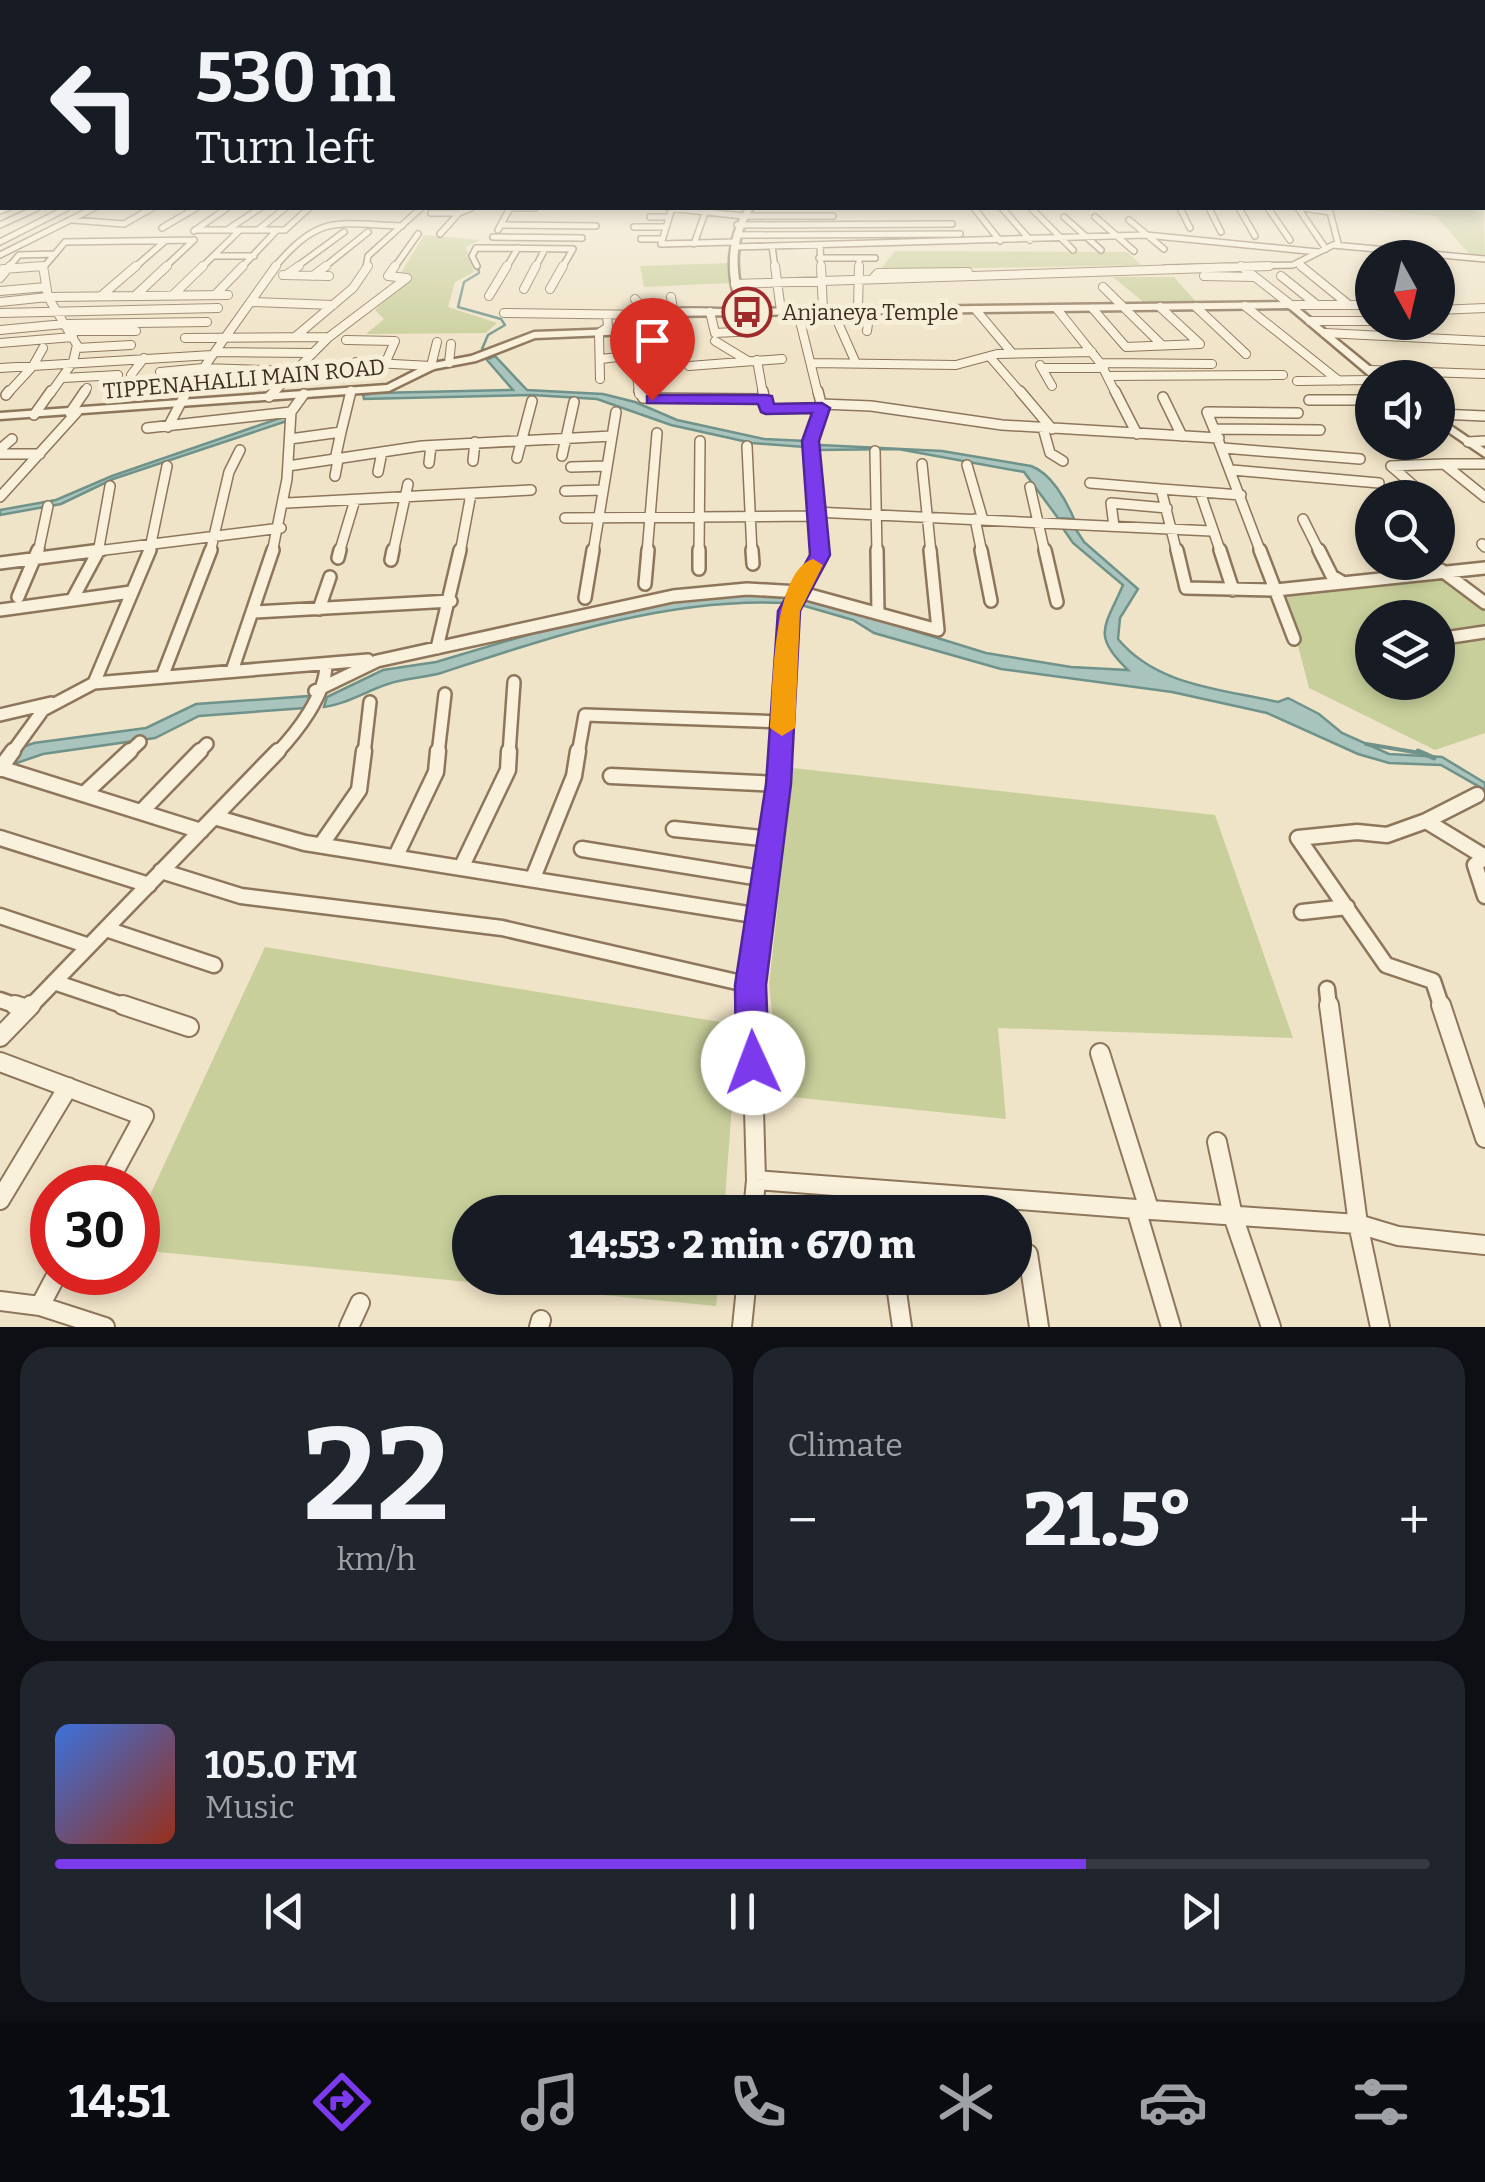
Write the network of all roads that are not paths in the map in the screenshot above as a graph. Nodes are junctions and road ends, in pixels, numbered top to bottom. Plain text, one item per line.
1 (26, 229) edge
2 (50, 229) edge
3 (286, 229) edge
4 (314, 229) edge
5 (399, 229) edge
6 (445, 229) edge
7 (498, 229) edge
8 (665, 229) edge
9 (699, 229) edge
10 (739, 229) edge
11 (990, 229) edge
12 (1017, 229) edge
13 (1051, 229) edge
14 (1078, 229) edge
15 (1108, 229) edge
16 (1139, 229) edge
17 (1219, 229) edge
18 (1251, 229) edge
19 (1282, 229) edge
20 (1313, 229) edge
21 (1336, 229) edge
22 (195, 230) joint
23 (214, 230) junction
24 (228, 230) joint
25 (240, 230) junction
26 (258, 230) joint
27 (276, 230) junction
28 (344, 232) dead end
29 (368, 232) dead end
30 (1221, 232) dead end
31 (418, 234) dead end
32 (440, 234) dead end
33 (1146, 235) junction
34 (1116, 236) junction
35 (1255, 236) dead end
36 (493, 237) junction
37 (582, 238) dead end
38 (961, 238) junction
39 (1088, 238) junction
40 (1194, 238) junction
41 (185, 239) junction
42 (641, 239) dead end
43 (662, 239) junction
44 (1060, 239) junction
45 (1028, 240) junction
46 (1290, 240) dead end
47 (131, 241) junction
48 (165, 241) junction
49 (1000, 241) junction
50 (0, 242) edge
51 (100, 242) junction
52 (694, 244) junction
53 (772, 246) junction
54 (820, 246) junction
55 (487, 248) junction
56 (518, 248) junction
57 (545, 248) junction
58 (1164, 248) dead end
59 (1326, 249) junction
60 (1036, 250) dead end
61 (1072, 250) dead end
62 (1101, 250) dead end
63 (1191, 250) dead end
64 (1134, 251) dead end
65 (88, 252) dead end
66 (117, 252) dead end
67 (0, 254) edge
68 (55, 254) junction
69 (214, 256) junction
70 (254, 256) junction
71 (975, 256) dead end
72 (819, 258) junction
73 (858, 258) junction
74 (875, 258) dead end
75 (1485, 259) edge
76 (1298, 264) junction
77 (43, 266) junction
78 (477, 266) dead end
79 (1241, 266) junction
80 (4, 268) edge
81 (1043, 270) junction
82 (269, 274) junction
83 (286, 275) junction
84 (313, 276) junction
85 (329, 276) dead end
86 (1204, 276) dead end
87 (1254, 276) junction
88 (1281, 276) dead end
89 (0, 278) edge
90 (1024, 278) junction
91 (856, 280) junction
92 (872, 280) junction
93 (819, 282) junction
94 (778, 283) junction
95 (735, 284) junction
96 (1032, 285) dead end
97 (1102, 287) dead end
98 (524, 289) dead end
99 (550, 289) dead end
100 (0, 291) edge
101 (47, 292) junction
102 (136, 295) junction
103 (172, 295) junction
104 (216, 295) junction
105 (228, 295) dead end
106 (101, 296) junction
107 (489, 296) dead end
108 (672, 297) dead end
109 (635, 299) dead end
110 (0, 302) edge
111 (251, 302) junction
112 (332, 305) junction
113 (1317, 305) junction
114 (1349, 305) junction
115 (1355, 305) edge
116 (1196, 306) junction
117 (1245, 306) junction
118 (1291, 306) junction
119 (1160, 307) junction
120 (218, 308) dead end
121 (1127, 308) junction
122 (1485, 308) edge
123 (864, 309) junction
124 (1093, 309) junction
125 (1455, 309) edge
126 (54, 310) junction
127 (827, 310) junction
128 (976, 310) junction
129 (1057, 310) junction
130 (781, 311) junction
131 (793, 311) junction
132 (710, 312) junction
133 (745, 312) junction
134 (0, 313) edge
135 (504, 313) dead end
136 (650, 315) junction
137 (607, 316) junction
138 (675, 317) junction
139 (1355, 319) edge
140 (1310, 320) junction
141 (207, 322) dead end
142 (0, 330) edge
143 (69, 331) junction
144 (136, 331) dead end
145 (633, 332) junction
146 (867, 332) dead end
147 (1325, 332) junction
148 (599, 333) junction
149 (653, 335) junction
150 (682, 336) dead end
151 (226, 337) junction
152 (295, 337) junction
153 (330, 337) junction
154 (185, 338) dead end
155 (346, 340) dead end
156 (714, 340) dead end
157 (1472, 340) junction
158 (1485, 341) edge
159 (437, 342) dead end
160 (451, 344) dead end
161 (131, 345) dead end
162 (1162, 345) junction
163 (43, 348) dead end
164 (77, 348) junction
165 (2, 350) edge
166 (660, 352) junction
167 (1033, 352) junction
168 (1092, 352) junction
169 (313, 353) junction
170 (1012, 353) junction
171 (1485, 353) edge
172 (214, 354) junction
173 (1246, 354) dead end
174 (637, 355) junction
175 (990, 356) junction
176 (144, 358) junction
177 (601, 359) junction
178 (782, 359) dead end
179 (752, 360) junction
180 (1356, 360) edge
181 (73, 362) junction
182 (356, 362) dead end
183 (449, 362) junction
184 (855, 362) junction
185 (811, 363) junction
186 (384, 364) junction
187 (664, 364) dead end
188 (1212, 364) dead end
189 (33, 366) junction
190 (430, 366) junction
191 (688, 366) dead end
192 (0, 368) edge
193 (202, 368) junction
194 (1042, 368) junction
195 (1104, 369) junction
196 (296, 370) junction
197 (160, 372) dead end
198 (118, 374) dead end
199 (1485, 374) edge
200 (131, 375) dead end
201 (1284, 375) dead end
202 (1455, 375) edge
203 (63, 378) junction
204 (600, 379) dead end
205 (1355, 379) edge
206 (1297, 381) dead end
207 (1339, 381) junction
208 (1052, 386) dead end
209 (87, 388) dead end
210 (304, 394) junction
211 (6, 395) dead end
212 (351, 395) junction
213 (269, 397) junction
214 (1163, 397) dead end
215 (766, 400) junction
216 (1309, 400) dead end
217 (1355, 400) edge
218 (532, 401) dead end
219 (574, 402) dead end
220 (176, 406) junction
221 (822, 406) junction
222 (74, 412) junction
223 (616, 412) dead end
224 (1298, 413) dead end
225 (291, 414) junction
226 (34, 415) junction
227 (0, 416) edge
228 (1485, 416) edge
229 (1455, 417) edge
230 (168, 427) junction
231 (146, 428) dead end
232 (1048, 428) junction
233 (1320, 430) dead end
234 (1455, 431) edge
235 (341, 432) junction
236 (657, 432) dead end
237 (1137, 434) junction
238 (612, 436) junction
239 (1182, 436) junction
240 (566, 437) junction
241 (1219, 438) junction
242 (12, 439) dead end
243 (290, 439) junction
244 (522, 439) junction
245 (1485, 441) edge
246 (474, 442) junction
247 (700, 442) dead end
248 (1468, 442) junction
249 (431, 446) junction
250 (747, 446) dead end
251 (240, 450) dead end
252 (0, 451) edge
253 (875, 451) dead end
254 (382, 452) junction
255 (40, 454) junction
256 (1485, 454) edge
257 (562, 456) dead end
258 (337, 458) junction
259 (517, 458) dead end
260 (1355, 458) edge
261 (473, 461) dead end
262 (1063, 462) dead end
263 (429, 463) dead end
264 (922, 464) dead end
265 (1444, 464) junction
266 (1485, 464) edge
267 (967, 465) dead end
268 (167, 466) dead end
269 (288, 466) junction
270 (570, 466) dead end
271 (607, 466) junction
272 (1232, 470) junction
273 (378, 472) dead end
274 (335, 476) dead end
275 (1407, 480) edge
276 (1090, 482) dead end
277 (1355, 482) edge
278 (408, 484) dead end
279 (110, 486) dead end
280 (1030, 487) dead end
281 (1160, 489) junction
282 (531, 490) dead end
283 (566, 490) dead end
284 (603, 490) junction
285 (2, 492) edge
286 (1200, 492) junction
287 (472, 494) junction
288 (1240, 495) junction
289 (405, 497) junction
290 (1485, 497) edge
291 (354, 500) junction
292 (286, 503) junction
293 (48, 506) dead end
294 (1166, 508) junction
295 (815, 514) junction
296 (877, 514) junction
297 (750, 516) junction
298 (699, 517) junction
299 (566, 518) dead end
300 (599, 518) junction
301 (650, 518) junction
302 (929, 518) junction
303 (1302, 519) dead end
304 (979, 520) junction
305 (1038, 523) junction
306 (1114, 526) junction
307 (281, 528) junction
308 (1172, 528) junction
309 (1211, 531) junction
310 (217, 534) junction
311 (154, 543) junction
312 (100, 549) junction
313 (37, 557) junction
314 (338, 558) dead end
315 (391, 560) dead end
316 (0, 563) edge
317 (753, 564) dead end
318 (1485, 568) edge
319 (699, 569) dead end
320 (1455, 569) edge
321 (330, 576) dead end
322 (1358, 580) edge
323 (1454, 580) edge
324 (1342, 582) junction
325 (645, 584) dead end
326 (1233, 590) junction
327 (1276, 590) junction
328 (131, 592) junction
329 (18, 596) dead end
330 (585, 598) dead end
331 (72, 600) junction
332 (795, 601) junction
333 (991, 601) dead end
334 (451, 602) junction
335 (1057, 602) dead end
336 (1485, 603) edge
337 (319, 609) junction
338 (0, 610) edge
339 (255, 612) junction
340 (878, 613) junction
341 (1485, 632) edge
342 (1455, 636) edge
343 (1294, 640) dead end
344 (436, 648) junction
345 (377, 661) junction
346 (326, 664) junction
347 (232, 671) junction
348 (162, 677) junction
349 (94, 682) junction
350 (514, 682) dead end
351 (315, 691) junction
352 (444, 694) dead end
353 (55, 702) junction
354 (370, 702) dead end
355 (0, 715) edge
356 (783, 722) junction
357 (140, 742) dead end
358 (207, 744) dead end
359 (3, 760) edge
360 (611, 776) dead end
361 (778, 784) junction
362 (84, 794) junction
363 (1477, 796) dead end
364 (140, 812) junction
365 (214, 817) junction
366 (1426, 821) junction
367 (674, 829) dead end
368 (201, 831) junction
369 (0, 838) edge
370 (771, 839) junction
371 (321, 845) junction
372 (582, 849) dead end
373 (396, 856) junction
374 (1485, 857) edge
375 (462, 866) junction
376 (162, 872) junction
377 (534, 878) junction
378 (766, 879) junction
379 (149, 884) junction
380 (1485, 896) edge
381 (1347, 907) junction
382 (1302, 912) dead end
383 (0, 916) edge
384 (760, 916) junction
385 (106, 929) junction
386 (89, 946) junction
387 (214, 965) dead end
388 (54, 982) junction
389 (750, 985) junction
390 (1327, 989) dead end
391 (0, 1000) edge
392 (27, 1009) junction
393 (189, 1027) dead end
394 (0, 1037) edge
395 (1100, 1053) dead end
396 (0, 1062) edge
397 (68, 1087) junction
398 (1485, 1138) edge
399 (1217, 1142) dead end
400 (117, 1165) edge
401 (756, 1180) junction
402 (886, 1191) junction
403 (755, 1195) edge
404 (886, 1195) edge
405 (0, 1200) edge
406 (1142, 1209) junction
407 (1233, 1216) junction
408 (1358, 1224) junction
409 (1485, 1246) edge
410 (1032, 1281) edge
411 (46, 1295) edge
412 (745, 1295) edge
413 (897, 1295) edge
414 (0, 1301) edge
415 (360, 1303) dead end
416 (40, 1306) junction
417 (105, 1327) edge
418 (349, 1327) edge
419 (742, 1327) edge
420 (902, 1327) edge
421 (1039, 1327) edge
422 (1171, 1327) edge
423 (1271, 1327) edge
424 (1380, 1327) edge

1 - 50 street
2 - 67 street
3 - 27 street
4 - 82 street
5 - 112 street
6 - 32 street
7 - 36 street
8 - 43 street
9 - 52 street
10 - 38 street
10 - 52 street
10 - 53 street
10 - 95 street
11 - 49 street
12 - 45 street
13 - 44 street
14 - 39 street
15 - 34 street
16 - 33 street
17 - 30 street
18 - 35 street
19 - 46 street
20 - 59 street
21 - 59 street
22 - 23 street
22 - 41 street
23 - 24 street
23 - 41 street
24 - 25 street
25 - 26 street
25 - 69 street
26 - 27 street
27 - 70 street
28 - 83 street
29 - 84 street
31 - 153 street
33 - 34 street
33 - 40 street
33 - 58 street
34 - 39 street
34 - 64 street
36 - 37 street
36 - 55 street
38 - 49 street
38 - 54 street
38 - 71 street
39 - 44 street
39 - 62 street
40 - 59 street
40 - 63 street
41 - 48 street
41 - 102 street
42 - 43 street
43 - 52 street
44 - 45 street
44 - 61 street
45 - 49 street
45 - 60 street
47 - 48 street
47 - 51 street
47 - 66 street
48 - 106 street
51 - 65 street
51 - 68 street
53 - 54 street
53 - 94 street
54 - 72 street
55 - 56 street
55 - 78 street
56 - 57 street
56 - 107 street
57 - 98 street
57 - 99 street
59 - 75 street
59 - 76 street
68 - 77 street
68 - 80 street
69 - 70 street
69 - 103 street
70 - 104 street
72 - 73 street
72 - 93 street
73 - 74 street
73 - 91 street
76 - 79 street
76 - 114 street
77 - 80 street
77 - 101 street
79 - 81 street
79 - 87 street
80 - 89 street
81 - 90 street
81 - 92 street
82 - 83 street
82 - 111 street
83 - 84 street
84 - 85 street
86 - 87 street
87 - 118 street
88 - 113 street
90 - 92 street
90 - 96 street
91 - 92 street
91 - 93 street
91 - 123 street
93 - 94 street
93 - 127 street
94 - 95 street
94 - 130 street
95 - 133 street
97 - 121 street
100 - 101 street
101 - 106 street
101 - 110 street
101 - 126 street
102 - 103 street
102 - 106 street
103 - 104 street
104 - 105 street
108 - 138 street
109 - 136 street
111 - 112 street
111 - 151 street
112 - 152 street
113 - 114 street
113 - 118 street
114 - 115 street
116 - 117 street
116 - 119 street
116 - 173 street
117 - 118 street
117 - 207 street
118 - 140 street
119 - 121 street
119 - 162 street
120 - 126 street
121 - 124 street
121 - 162 street
122 - 125 street
123 - 127 street
123 - 128 street
123 - 146 street
124 - 129 street
124 - 162 street
126 - 134 street
126 - 143 street
127 - 131 street
127 - 184 street
128 - 129 street
128 - 170 street
129 - 168 street
130 - 131 street
130 - 133 street
131 - 185 street
132 - 133 street
132 - 133 street
132 - 138 street
135 - 137 street
136 - 137 street
136 - 138 street
136 - 149 street
137 - 148 street
139 - 140 street
140 - 147 street
141 - 143 street
142 - 143 street
143 - 144 street
143 - 164 street
143 - 165 street
145 - 148 street, TIPPENAHALLI MAIN ROAD
145 - 149 street, TIPPENAHALLI MAIN ROAD
145 - 174 street
147 - 157 street
147 - 180 street
148 - 177 street
148 - 183 street, TIPPENAHALLI MAIN ROAD
149 - 150 street
149 - 166 street
151 - 152 street
151 - 154 street
151 - 172 street
152 - 153 street
153 - 169 street
155 - 186 street
156 - 179 street
157 - 158 street
157 - 171 street
159 - 190 street
160 - 183 street
161 - 164 street
163 - 189 street
164 - 181 street
166 - 174 street
166 - 187 street
167 - 168 street
167 - 170 street
167 - 194 street
168 - 195 street
169 - 172 street
169 - 196 street
170 - 175 street
172 - 176 street
172 - 193 street
174 - 177 street
174 - 215 street
175 - 184 street
175 - 232 street
176 - 181 street
176 - 200 street
177 - 204 street
178 - 179 street
179 - 191 street
179 - 215 street
181 - 189 street
181 - 203 street
182 - 186 street
183 - 190 street, TIPPENAHALLI MAIN ROAD
184 - 185 street
185 - 221 street
186 - 190 street
188 - 195 street
189 - 192 street
189 - 211 street
190 - 212 street, TIPPENAHALLI MAIN ROAD
193 - 196 street
193 - 197 street
193 - 220 street
194 - 195 street
194 - 208 street
195 - 201 street
195 - 237 street
196 - 213 street
198 - 203 street
199 - 202 street
203 - 226 street
205 - 207 street
206 - 207 street
209 - 222 street
210 - 212 street, TIPPENAHALLI MAIN ROAD
210 - 213 street, TIPPENAHALLI MAIN ROAD
210 - 225 street
212 - 235 street
213 - 220 street, TIPPENAHALLI MAIN ROAD
214 - 239 street
215 - 221 street
216 - 217 street
218 - 244 street
219 - 240 street
220 - 222 street, TIPPENAHALLI MAIN ROAD
220 - 230 street
221 - 232 street
221 - 295 street
222 - 226 street, TIPPENAHALLI MAIN ROAD
222 - 255 street
223 - 238 street
224 - 241 street
225 - 230 street
225 - 243 street
226 - 227 street, TIPPENAHALLI MAIN ROAD
228 - 229 street
230 - 231 street
232 - 237 street
232 - 262 street
233 - 241 street
234 - 248 street
235 - 243 street
235 - 258 street
236 - 301 street
237 - 239 street
238 - 240 street
238 - 271 street
239 - 241 street
240 - 244 street
240 - 257 street
241 - 260 street
241 - 272 street
242 - 252 street
243 - 269 street
244 - 246 street
244 - 259 street
245 - 248 street
246 - 249 street
246 - 261 street
247 - 298 street
248 - 256 street
249 - 254 street
249 - 263 street
250 - 297 street
251 - 310 street
252 - 255 street
253 - 296 street
254 - 258 street
254 - 273 street
255 - 285 street
258 - 269 street
258 - 274 street
264 - 302 street
265 - 266 street
265 - 275 street
265 - 290 street
267 - 304 street
268 - 311 street
269 - 292 street
270 - 271 street
271 - 284 street
272 - 277 street
272 - 288 street
276 - 281 street
278 - 289 street
279 - 312 street
280 - 305 street
281 - 286 street
281 - 294 street
282 - 287 street
283 - 284 street
284 - 300 street
286 - 288 street
286 - 309 street
287 - 289 street
287 - 334 street
288 - 327 street
289 - 291 street
289 - 315 street
291 - 292 street
291 - 314 street
292 - 307 street
293 - 313 street
294 - 306 street
294 - 308 street
295 - 296 street
295 - 297 street
295 - 332 street
296 - 302 street
296 - 340 street
297 - 298 street
297 - 317 street
298 - 301 street
298 - 319 street
299 - 300 street
300 - 301 street
300 - 330 street
301 - 325 street
302 - 304 street
302 - 340 street
303 - 324 street
304 - 305 street
304 - 333 street
305 - 306 street
305 - 335 street
306 - 308 street
307 - 310 street
307 - 339 street
308 - 309 street
308 - 326 street
309 - 326 street
310 - 311 street
310 - 348 street
311 - 312 street
311 - 328 street
312 - 313 street
312 - 331 street
313 - 316 street
313 - 329 street
318 - 320 street
321 - 337 street
322 - 324 street
323 - 336 street
324 - 327 street
326 - 327 street
327 - 343 street
328 - 331 street
328 - 349 street
331 - 338 street
332 - 340 street
332 - 344 street
332 - 356 street
334 - 337 street
334 - 344 street
337 - 339 street
339 - 347 street
341 - 342 street
344 - 345 street
345 - 346 street
345 - 351 street
346 - 347 street
346 - 351 street
347 - 348 street
348 - 349 street
349 - 353 street
350 - 375 street
351 - 365 street
352 - 373 street
353 - 355 street
353 - 359 street
354 - 371 street
356 - 361 street
356 - 377 street
357 - 362 street
358 - 364 street
359 - 362 street
360 - 361 street
361 - 370 street
362 - 364 street
363 - 366 street
364 - 368 street
365 - 368 street
365 - 371 street
366 - 374 street
366 - 381 street
367 - 370 street
368 - 376 street
369 - 379 street
370 - 378 street
371 - 373 street
372 - 378 street
373 - 375 street
374 - 380 street
375 - 377 street
376 - 379 street
376 - 389 street
377 - 384 street
378 - 384 street
379 - 385 street
381 - 382 street
381 - 398 street
383 - 386 street
384 - 389 street
385 - 386 street
385 - 387 street
386 - 388 street
388 - 392 street
388 - 393 street
389 - 401 street
390 - 408 street
391 - 392 street
392 - 394 street
395 - 406 street
396 - 397 street
397 - 400 street
397 - 405 street
399 - 407 street
401 - 402 street
401 - 403 street
402 - 404 street
402 - 406 street
406 - 407 street
406 - 422 street
407 - 408 street
407 - 423 street
408 - 409 street
408 - 424 street
410 - 421 street
411 - 416 street
412 - 419 street
413 - 420 street
414 - 416 street
415 - 418 street
416 - 417 street

